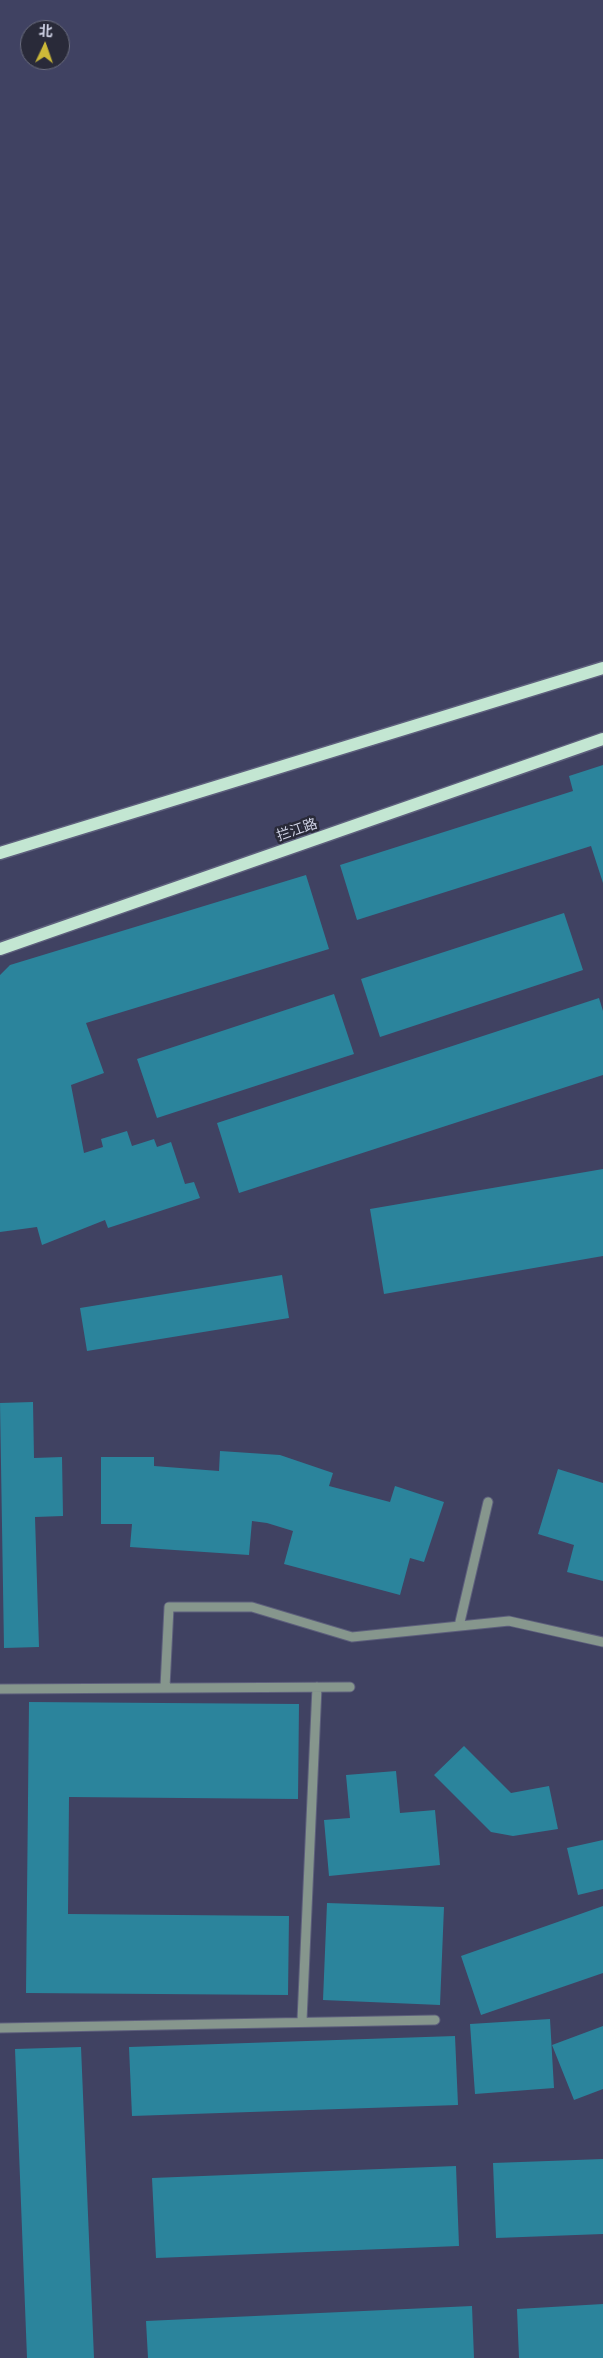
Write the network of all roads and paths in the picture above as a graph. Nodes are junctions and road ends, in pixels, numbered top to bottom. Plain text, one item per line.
1 (603, 668) edge
2 (603, 739) edge
3 (0, 853) edge
4 (0, 949) edge
5 (488, 1502) dead end
6 (459, 1626) junction
7 (603, 1642) edge
8 (166, 1687) junction
9 (317, 1687) junction
10 (350, 1687) dead end
11 (0, 1689) edge
12 (302, 2020) junction
13 (435, 2020) dead end
14 (0, 2028) edge

1 - 3 main road
2 - 4 main road, 拦江路
5 - 6 street
6 - 7 street
6 - 8 street
8 - 9 street
8 - 11 street
9 - 10 street
9 - 12 street
12 - 13 street
12 - 14 street

